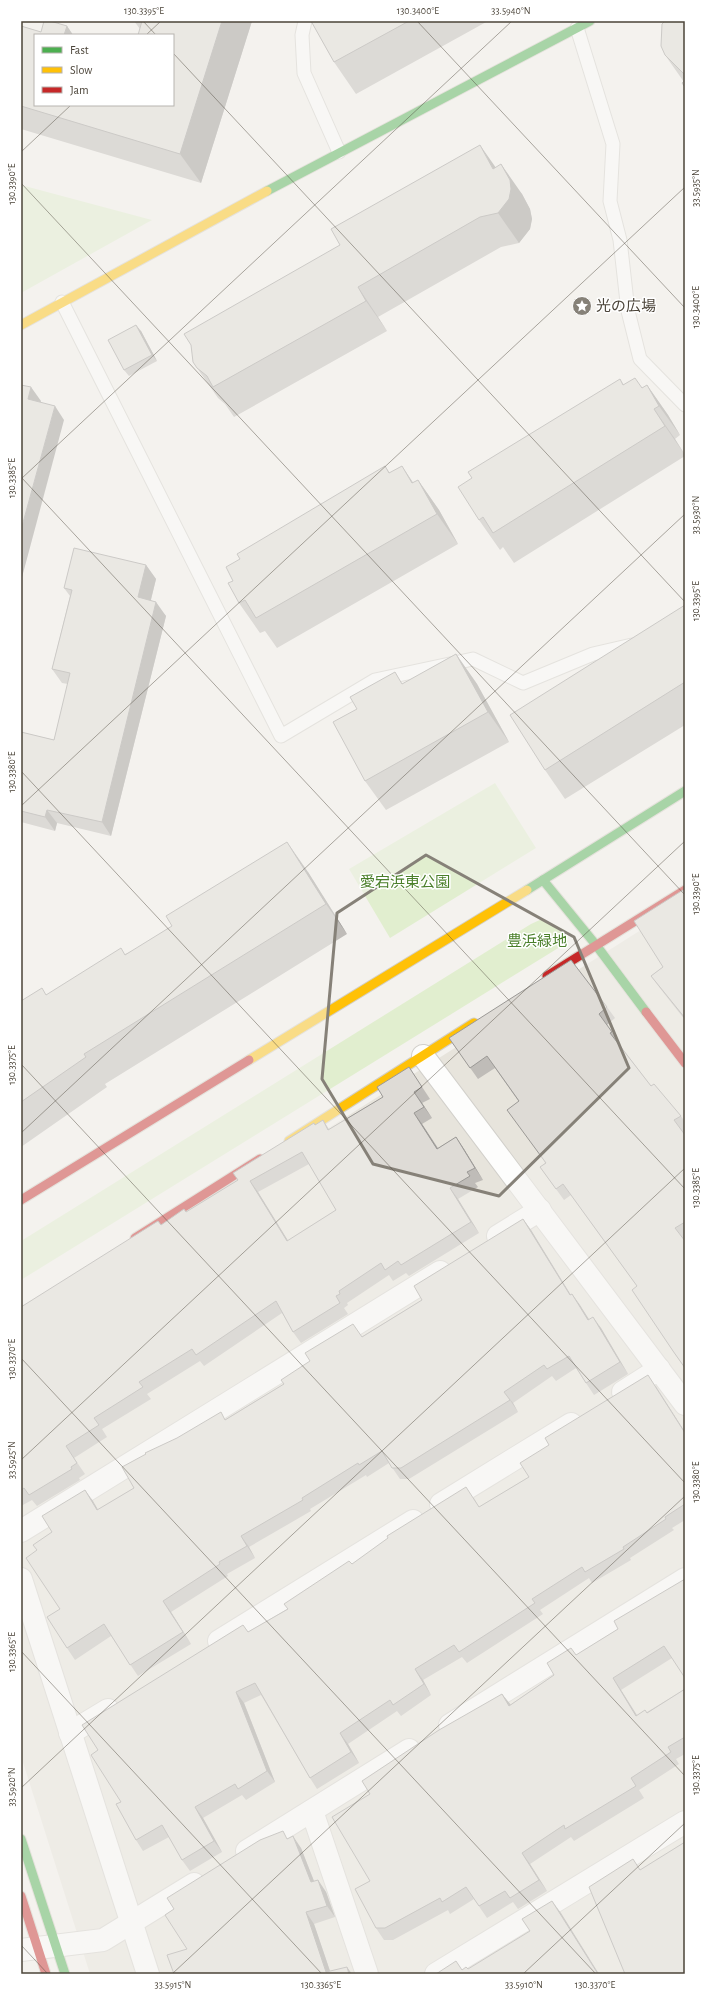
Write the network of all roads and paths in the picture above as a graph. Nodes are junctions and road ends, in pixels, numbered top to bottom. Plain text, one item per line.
1 (305, 21) edge
2 (590, 21) edge
3 (577, 28) junction
4 (339, 152) junction
5 (62, 302) junction
6 (21, 325) edge
7 (685, 405) edge
8 (647, 642) edge
9 (685, 791) edge
10 (543, 880) junction
11 (685, 890) edge
12 (596, 945) junction
13 (536, 983) edge
14 (483, 1018) edge
15 (423, 1056) junction
16 (685, 1063) edge
17 (282, 1145) edge
18 (269, 1153) edge
19 (21, 1200) edge
20 (540, 1210) junction
21 (128, 1242) edge
22 (479, 1248) edge
23 (459, 1260) edge
24 (659, 1370) junction
25 (685, 1404) edge
26 (21, 1531) edge
27 (21, 1579) edge
28 (685, 1579) edge
29 (199, 1654) edge
30 (124, 1700) edge
31 (70, 1733) junction
32 (312, 1811) junction
33 (685, 1822) edge
34 (21, 1840) edge
35 (231, 1861) edge
36 (211, 1873) edge
37 (21, 1896) edge
38 (131, 1923) junction
39 (38, 1948) edge
40 (46, 1974) edge
41 (65, 1974) edge
42 (148, 1974) edge
43 (367, 1974) edge
44 (436, 1974) edge

1 - 4 lane
2 - 3 street
3 - 4 street
3 - 7 lane
4 - 5 street
5 - 6 street
5 - 8 lane
9 - 10 street
10 - 12 street
10 - 19 street
11 - 12 street
12 - 13 street
12 - 16 street
14 - 15 street
15 - 17 street
15 - 20 street
18 - 21 street
20 - 22 street
20 - 24 street
23 - 26 street
24 - 25 street
24 - 29 street
27 - 31 street
28 - 32 street
30 - 31 street
31 - 38 street
32 - 35 street
32 - 43 street
33 - 44 street
34 - 39 street
36 - 38 street
37 - 39 street
38 - 39 street
38 - 42 street
39 - 40 street
39 - 41 street

